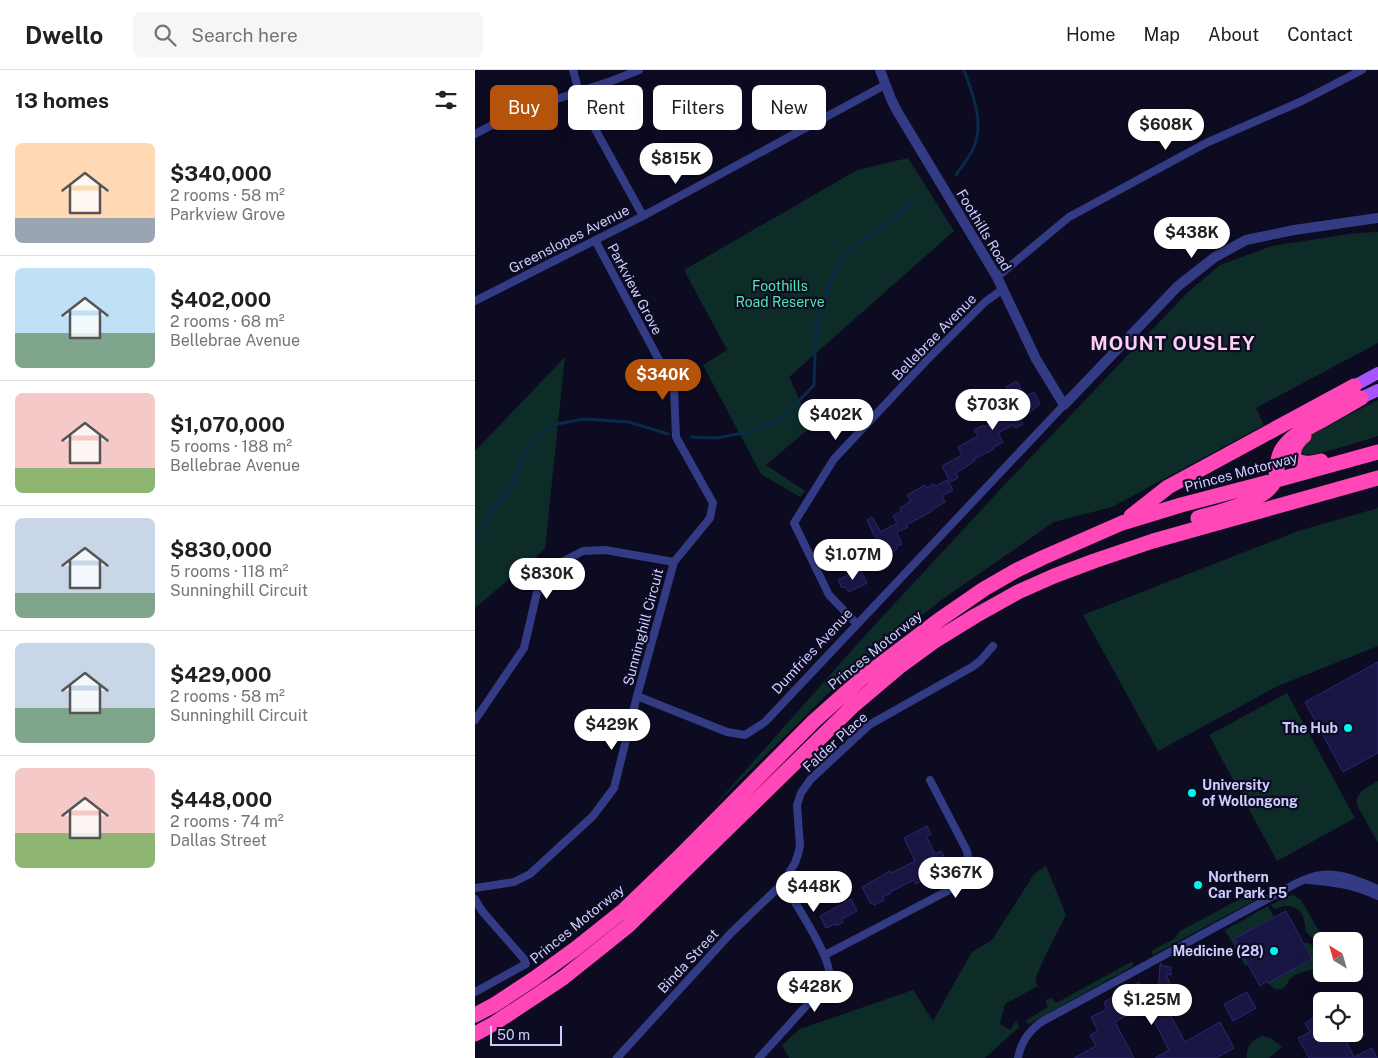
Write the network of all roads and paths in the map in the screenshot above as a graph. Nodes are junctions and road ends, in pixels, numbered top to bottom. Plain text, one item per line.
1 (573, 70) edge
2 (639, 70) edge
3 (880, 70) edge
4 (1362, 70) edge
5 (576, 85) edge
6 (599, 85) edge
7 (885, 85) junction
8 (568, 95) edge
9 (596, 130) edge
10 (475, 134) edge
11 (643, 216) junction
12 (1378, 218) edge
13 (595, 240) junction
14 (997, 277) junction
15 (1003, 289) junction
16 (475, 301) edge
17 (1378, 374) edge
18 (1378, 390) edge
19 (1358, 392) junction
20 (1063, 405) junction
21 (1378, 448) edge
22 (1378, 452) edge
23 (1378, 478) edge
24 (1275, 481) junction
25 (1122, 523) junction
26 (673, 562) junction
27 (975, 616) junction
28 (857, 624) junction
29 (993, 646) dead end
30 (637, 696) junction
31 (475, 720) edge
32 (930, 780) dead end
33 (1303, 880) junction
34 (782, 884) junction
35 (475, 888) edge
36 (1378, 889) edge
37 (1378, 896) edge
38 (475, 899) edge
39 (825, 955) junction
40 (475, 992) edge
41 (475, 1015) edge
42 (475, 1034) edge
43 (617, 1058) edge
44 (759, 1058) edge
45 (1018, 1058) edge

1 - 5 street
2 - 6 street
3 - 7 street, Foothills Road
4 - 14 street
7 - 11 street, Greenslopes Avenue
7 - 14 street, Foothills Road
8 - 10 street
9 - 11 street
11 - 13 street, Greenslopes Avenue
12 - 20 street, Dumfries Avenue
13 - 16 street, Greenslopes Avenue
13 - 26 street, Parkview Grove
14 - 15 street, Foothills Road
15 - 20 street, Foothills Road
15 - 28 street, Bellebrae Avenue
17 - 19 main road
18 - 19 main road
19 - 21 highway
19 - 24 highway
19 - 25 highway
20 - 28 street, Dumfries Avenue
22 - 24 highway, Princes Motorway
23 - 27 highway, Princes Motorway
24 - 25 highway, Princes Motorway
24 - 27 highway
25 - 41 highway, Princes Motorway
26 - 30 street, Sunninghill Circuit
26 - 31 street, Sunninghill Circuit
27 - 42 highway, Princes Motorway
28 - 30 street, Dumfries Avenue
29 - 34 street, Falder Place
30 - 35 street, Sunninghill Circuit
32 - 39 street
33 - 36 street
33 - 37 street
33 - 45 street
34 - 39 street
34 - 43 street, Binda Street
38 - 40 street
39 - 44 street

